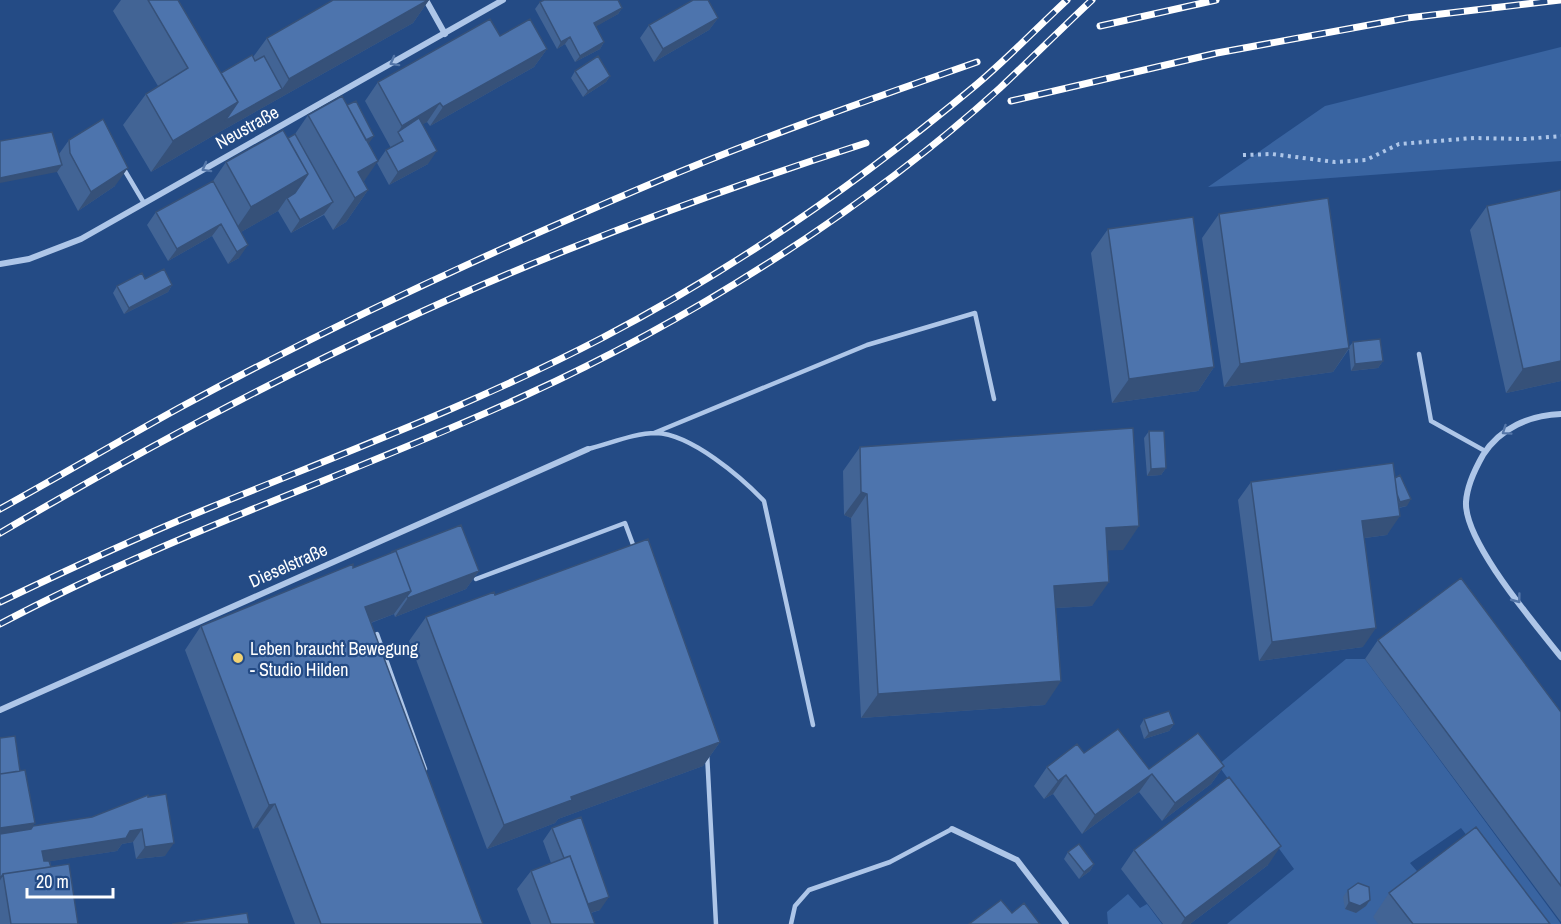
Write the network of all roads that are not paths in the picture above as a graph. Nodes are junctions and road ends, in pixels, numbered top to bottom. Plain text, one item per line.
1 (426, 0) edge
2 (503, 0) edge
3 (445, 34) junction
4 (116, 157) edge
5 (144, 202) junction
6 (0, 264) edge
7 (1419, 354) dead end
8 (994, 399) dead end
9 (1561, 414) edge
10 (654, 433) junction
11 (588, 449) joint
12 (1485, 451) junction
13 (637, 557) edge
14 (476, 579) edge
15 (377, 634) edge
16 (1561, 657) edge
17 (0, 710) edge
18 (813, 725) dead end
19 (706, 748) edge
20 (429, 779) edge
21 (952, 829) joint
22 (716, 924) edge
23 (791, 924) edge
24 (1066, 924) edge

1 - 3 street
2 - 3 street, Neustraße
3 -> 5 street, Neustraße
4 - 5 lane
5 - 6 street, Neustraße
7 - 12 lane
8 - 10 lane
9 -> 12 street
10 - 11 lane
10 - 18 lane
11 - 17 street, Dieselstraße
12 -> 16 street
13 - 14 lane
15 - 20 lane
19 - 22 lane
21 - 23 lane
21 - 24 street

